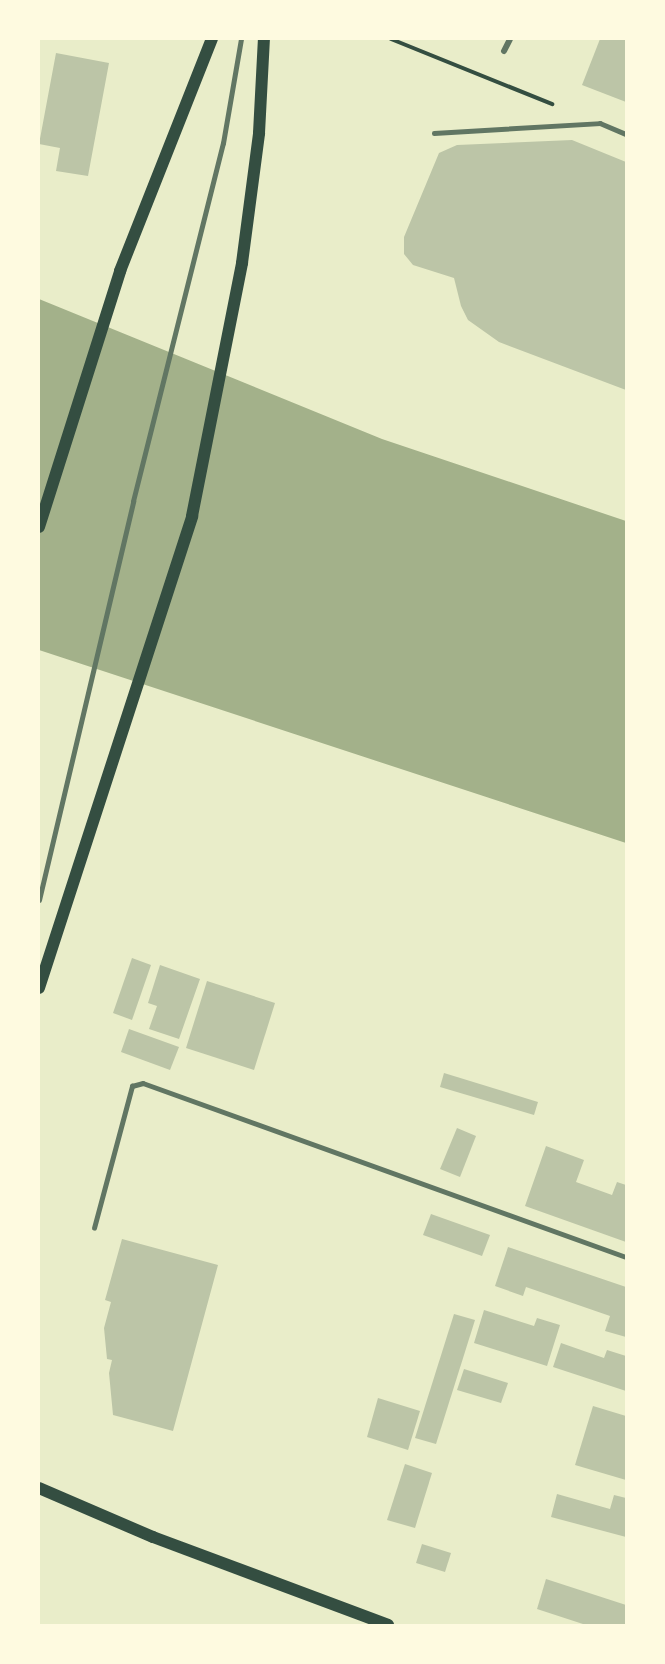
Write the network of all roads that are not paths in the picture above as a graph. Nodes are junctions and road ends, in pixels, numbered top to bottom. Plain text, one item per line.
1 (212, 39) edge
2 (241, 39) edge
3 (264, 39) edge
4 (510, 39) edge
5 (504, 51) dead end
6 (434, 133) dead end
7 (626, 134) edge
8 (39, 527) edge
9 (39, 900) edge
10 (39, 988) edge
11 (94, 1228) dead end
12 (626, 1257) edge
13 (39, 1488) edge
14 (388, 1625) edge

1 - 8 main road
2 - 9 street
3 - 10 main road
4 - 5 street
6 - 7 lane
11 - 12 lane
13 - 14 main road

